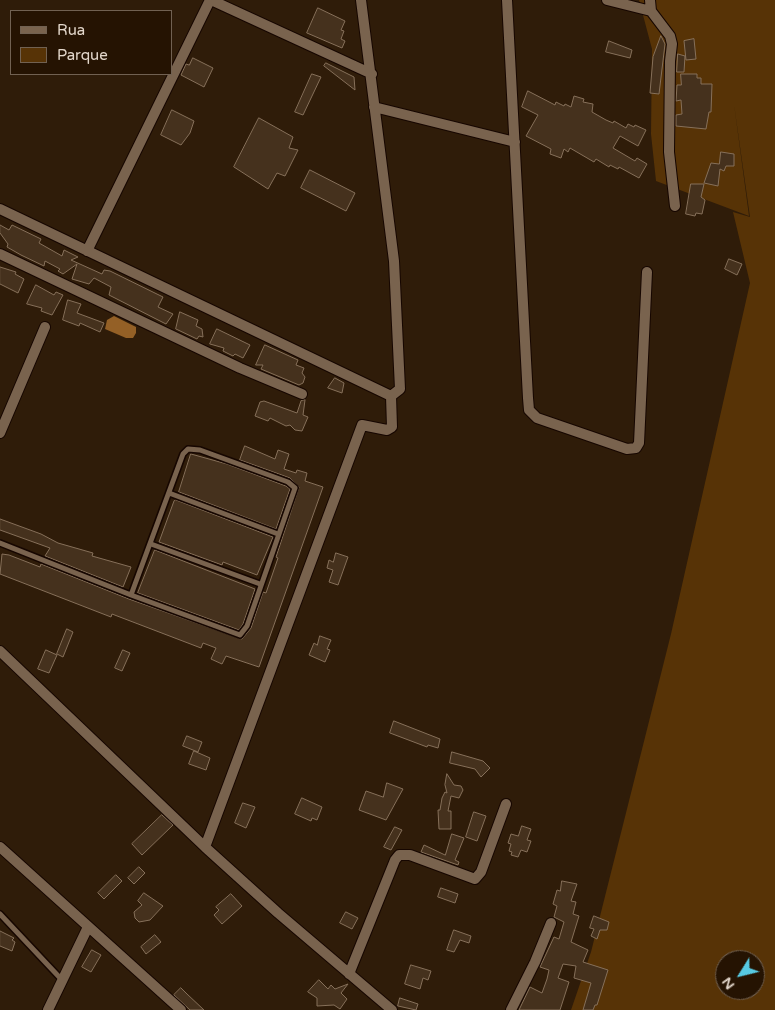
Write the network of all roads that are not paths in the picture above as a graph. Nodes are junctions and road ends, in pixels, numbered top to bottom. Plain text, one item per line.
1 (210, 0) edge
2 (360, 0) edge
3 (508, 0) edge
4 (607, 0) edge
5 (650, 0) edge
6 (651, 11) junction
7 (372, 74) junction
8 (374, 107) junction
9 (515, 142) junction
10 (675, 206) dead end
11 (0, 209) edge
12 (87, 251) junction
13 (0, 254) edge
14 (647, 272) dead end
15 (45, 327) dead end
16 (302, 394) dead end
17 (391, 396) junction
18 (0, 434) edge
19 (169, 493) junction
20 (278, 534) junction
21 (0, 543) edge
22 (151, 544) junction
23 (260, 584) junction
24 (131, 595) junction
25 (0, 651) edge
26 (506, 804) dead end
27 (0, 846) edge
28 (205, 847) junction
29 (0, 914) edge
30 (551, 923) dead end
31 (88, 927) junction
32 (349, 974) junction
33 (62, 980) junction
34 (48, 1010) edge
35 (181, 1010) edge
36 (392, 1010) edge
37 (511, 1010) edge

1 - 7 street
1 - 12 street
2 - 7 street
3 - 9 street
4 - 6 street
5 - 6 street
6 - 10 street
7 - 8 street
8 - 9 street
8 - 17 street
9 - 14 street
11 - 12 street
12 - 17 street
13 - 16 street
15 - 18 street
17 - 28 street
19 - 20 lane
19 - 20 lane
19 - 22 lane
20 - 23 lane
21 - 24 lane
22 - 23 lane
22 - 24 lane
23 - 24 lane
25 - 28 street
26 - 32 street
27 - 31 street
28 - 32 street
29 - 33 lane
30 - 37 street
31 - 33 street
31 - 35 street
32 - 36 street
33 - 34 street

